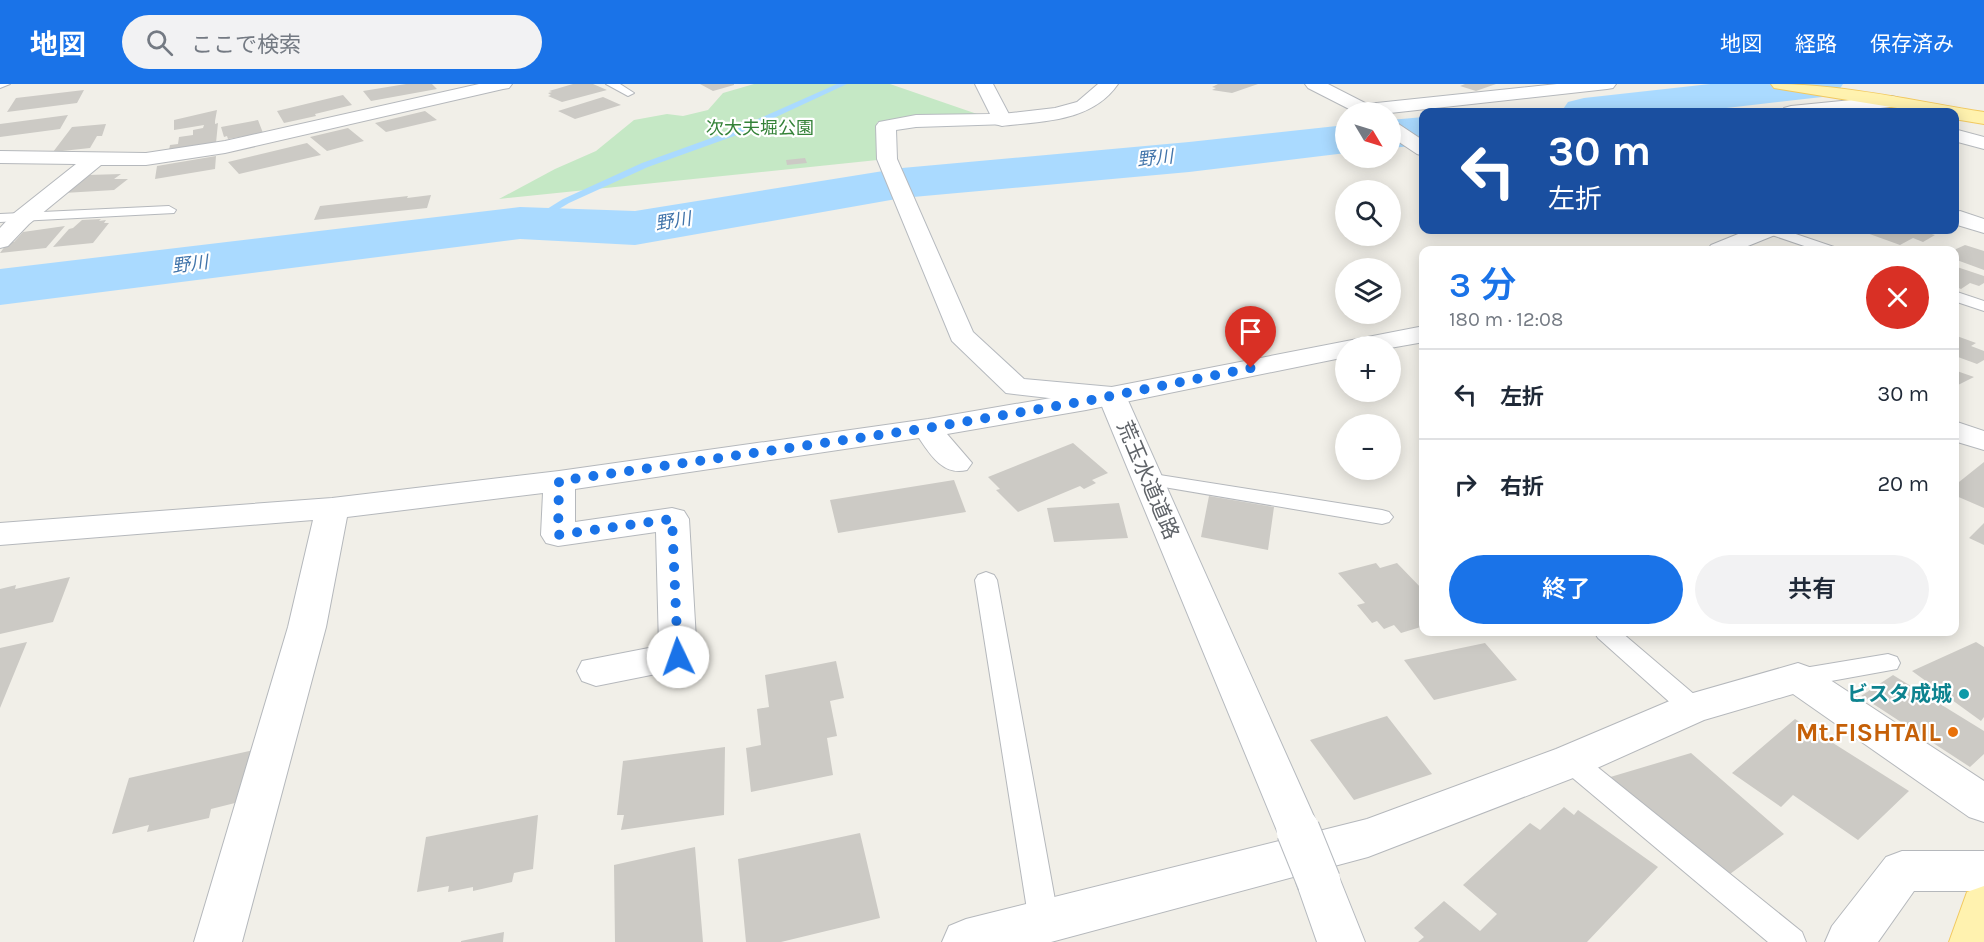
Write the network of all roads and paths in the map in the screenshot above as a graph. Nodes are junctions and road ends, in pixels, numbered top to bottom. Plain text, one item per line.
1 (503, 84) edge
2 (612, 84) edge
3 (984, 84) edge
4 (1109, 84) edge
5 (1314, 84) edge
6 (1607, 84) edge
7 (1780, 84) edge
8 (628, 93) dead end
9 (1349, 102) edge
10 (1881, 105) edge
11 (1401, 107) edge
12 (1830, 108) edge
13 (1908, 108) edge
14 (1959, 114) edge
15 (1984, 117) edge
16 (1002, 120) junction
17 (1401, 135) edge
18 (1959, 136) edge
19 (1984, 143) edge
20 (1419, 147) edge
21 (0, 157) edge
22 (95, 159) junction
23 (169, 210) dead end
24 (11, 218) edge
25 (1960, 218) dead end
26 (1984, 226) edge
27 (1759, 234) edge
28 (1781, 234) edge
29 (0, 241) edge
30 (1729, 246) edge
31 (1817, 246) edge
32 (1959, 298) edge
33 (1984, 306) edge
34 (1419, 335) edge
35 (1401, 338) edge
36 (1335, 351) edge
37 (1112, 396) junction
38 (928, 428) junction
39 (1959, 432) edge
40 (1984, 441) edge
41 (956, 463) dead end
42 (1147, 479) junction
43 (559, 481) junction
44 (332, 508) junction
45 (1382, 517) dead end
46 (0, 534) edge
47 (986, 580) dead end
48 (1611, 636) edge
49 (1888, 663) dead end
50 (596, 671) dead end
51 (1798, 678) junction
52 (1693, 708) junction
53 (1571, 761) junction
54 (1984, 804) edge
55 (1984, 871) edge
56 (1984, 908) edge
57 (1044, 922) junction
58 (218, 942) edge
59 (966, 942) edge
60 (1341, 942) edge
61 (1791, 942) edge
62 (1849, 942) edge
63 (1973, 942) edge

1 - 22 street
2 - 8 lane
3 - 16 street
4 - 16 street
5 - 9 street
6 - 11 street
7 - 10 main road
10 - 12 street
10 - 13 main road
14 - 15 main road
16 - 37 street, 荒玉水道道路
17 - 20 street
18 - 19 street
21 - 22 street
22 - 24 street
23 - 24 lane
24 - 29 street
25 - 26 street
27 - 30 street
28 - 31 lane
32 - 33 lane
34 - 35 street
36 - 37 street
37 - 38 street
37 - 42 street, 荒玉水道道路
38 - 41 street
38 - 43 street
39 - 40 street
42 - 45 lane
42 - 60 street, 荒玉水道道路, bridge
43 - 44 street
43 - 50 street
44 - 46 street
44 - 58 street
47 - 57 lane
48 - 52 lane
49 - 51 lane
51 - 52 street
51 - 54 street
52 - 53 street
53 - 57 street
53 - 61 lane
55 - 62 street
56 - 63 main road
57 - 59 street

